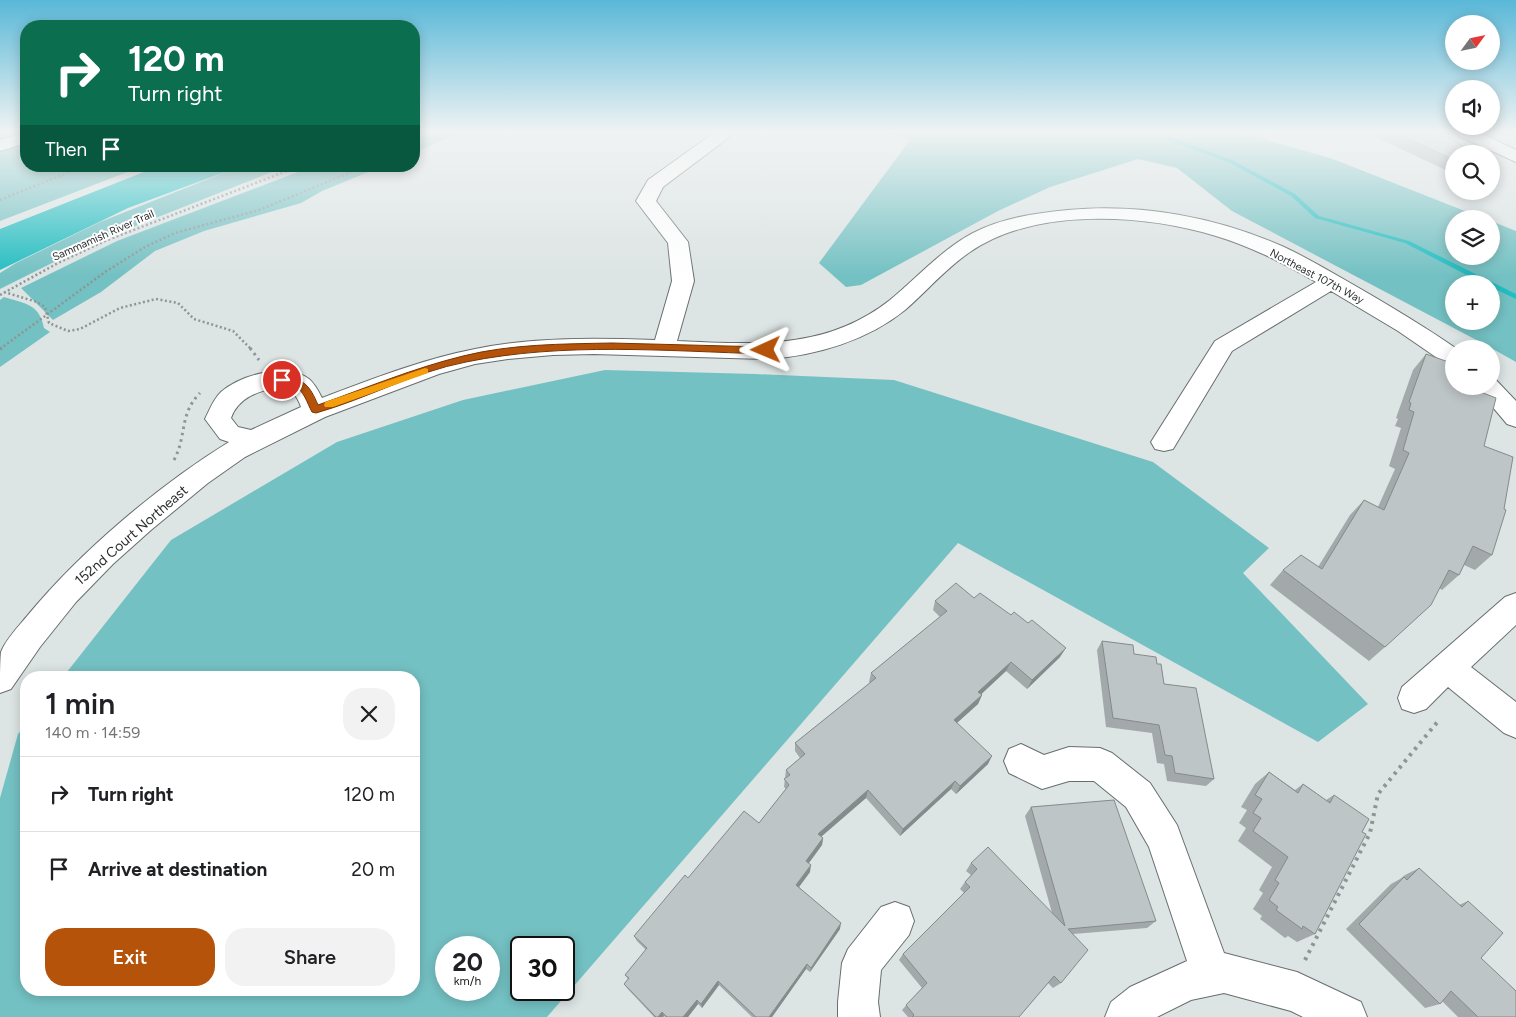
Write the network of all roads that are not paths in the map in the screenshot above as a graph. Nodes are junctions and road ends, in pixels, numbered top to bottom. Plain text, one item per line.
1 (661, 179) edge
2 (1139, 216) joint
3 (1332, 282) junction
4 (664, 348) junction
5 (1445, 352) edge
6 (1497, 395) edge
7 (316, 410) junction
8 (1516, 418) edge
9 (252, 440) junction
10 (1164, 442) dead end
11 (1516, 606) edge
12 (1448, 668) junction
13 (0, 679) edge
14 (1414, 698) dead end
15 (1516, 722) edge
16 (1021, 762) dead end
17 (895, 921) dead end
18 (1218, 975) junction
19 (859, 1017) edge
20 (1126, 1017) edge
21 (1346, 1017) edge

1 - 4 street
2 - 3 street, Northeast 107th Way
2 - 4 street, 152nd Court Northeast
3 - 5 street, Northeast 107th Way
3 - 10 street
4 - 7 street, 152nd Court Northeast
6 - 8 street
7 - 9 street, 152nd Court Northeast
7 - 9 street
9 - 13 street, 152nd Court Northeast
11 - 12 street
12 - 14 street
12 - 15 street
16 - 18 street
17 - 19 street
18 - 20 street
18 - 21 street

